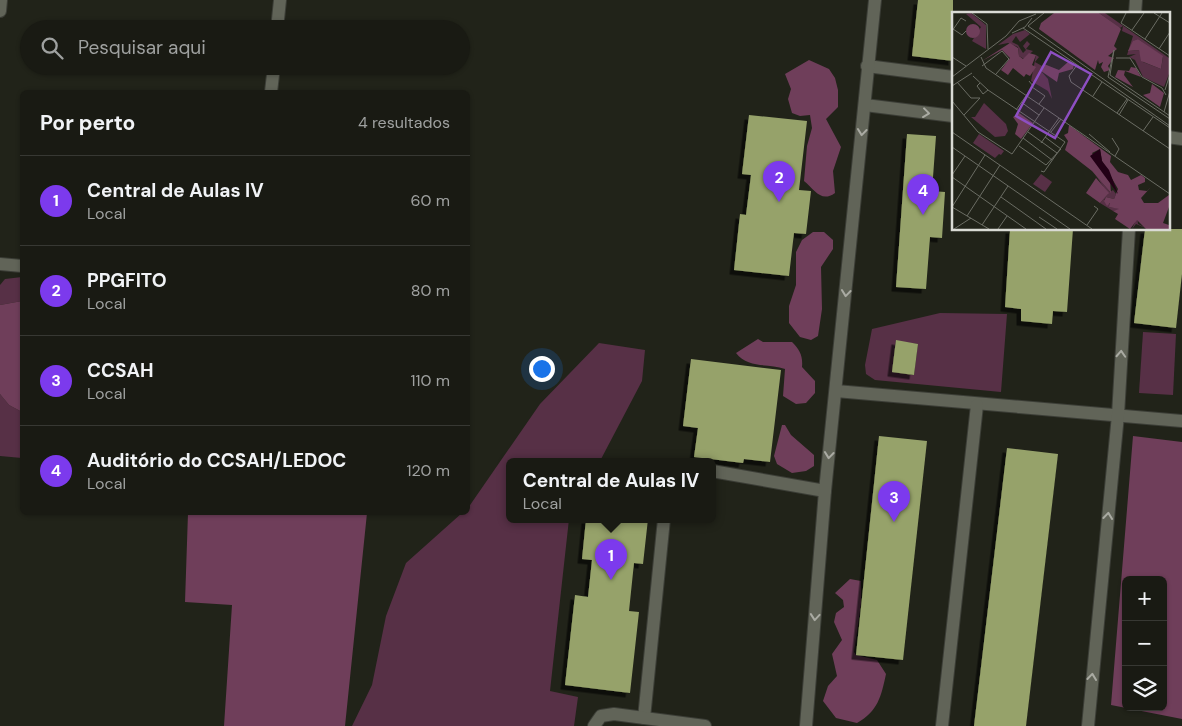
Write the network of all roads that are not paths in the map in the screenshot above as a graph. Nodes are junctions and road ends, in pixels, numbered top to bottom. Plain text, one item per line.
1 (1, 0) edge
2 (280, 0) edge
3 (875, 0) edge
4 (0, 11) edge
5 (278, 20) edge
6 (867, 66) junction
7 (273, 75) edge
8 (952, 77) edge
9 (271, 90) edge
10 (864, 105) junction
11 (952, 116) edge
12 (1129, 230) edge
13 (0, 264) edge
14 (20, 266) edge
15 (836, 392) junction
16 (977, 405) junction
17 (1118, 415) junction
18 (1182, 421) edge
19 (716, 472) edge
20 (825, 491) junction
21 (664, 523) edge
22 (644, 718) junction
23 (594, 726) edge
24 (705, 726) edge
25 (806, 726) edge
26 (942, 726) edge
27 (1088, 726) edge

1 - 4 street
2 - 5 street
3 - 6 street
6 - 8 street
6 - 10 street
7 - 9 street
10 -> 11 street
10 -> 15 street
17 -> 12 street
13 - 14 street
15 - 16 street
15 -> 20 street
16 - 17 street
16 - 26 street
17 - 18 street
27 -> 17 street
19 - 20 street
20 -> 25 street
21 - 22 street
22 - 23 street
22 - 24 street

